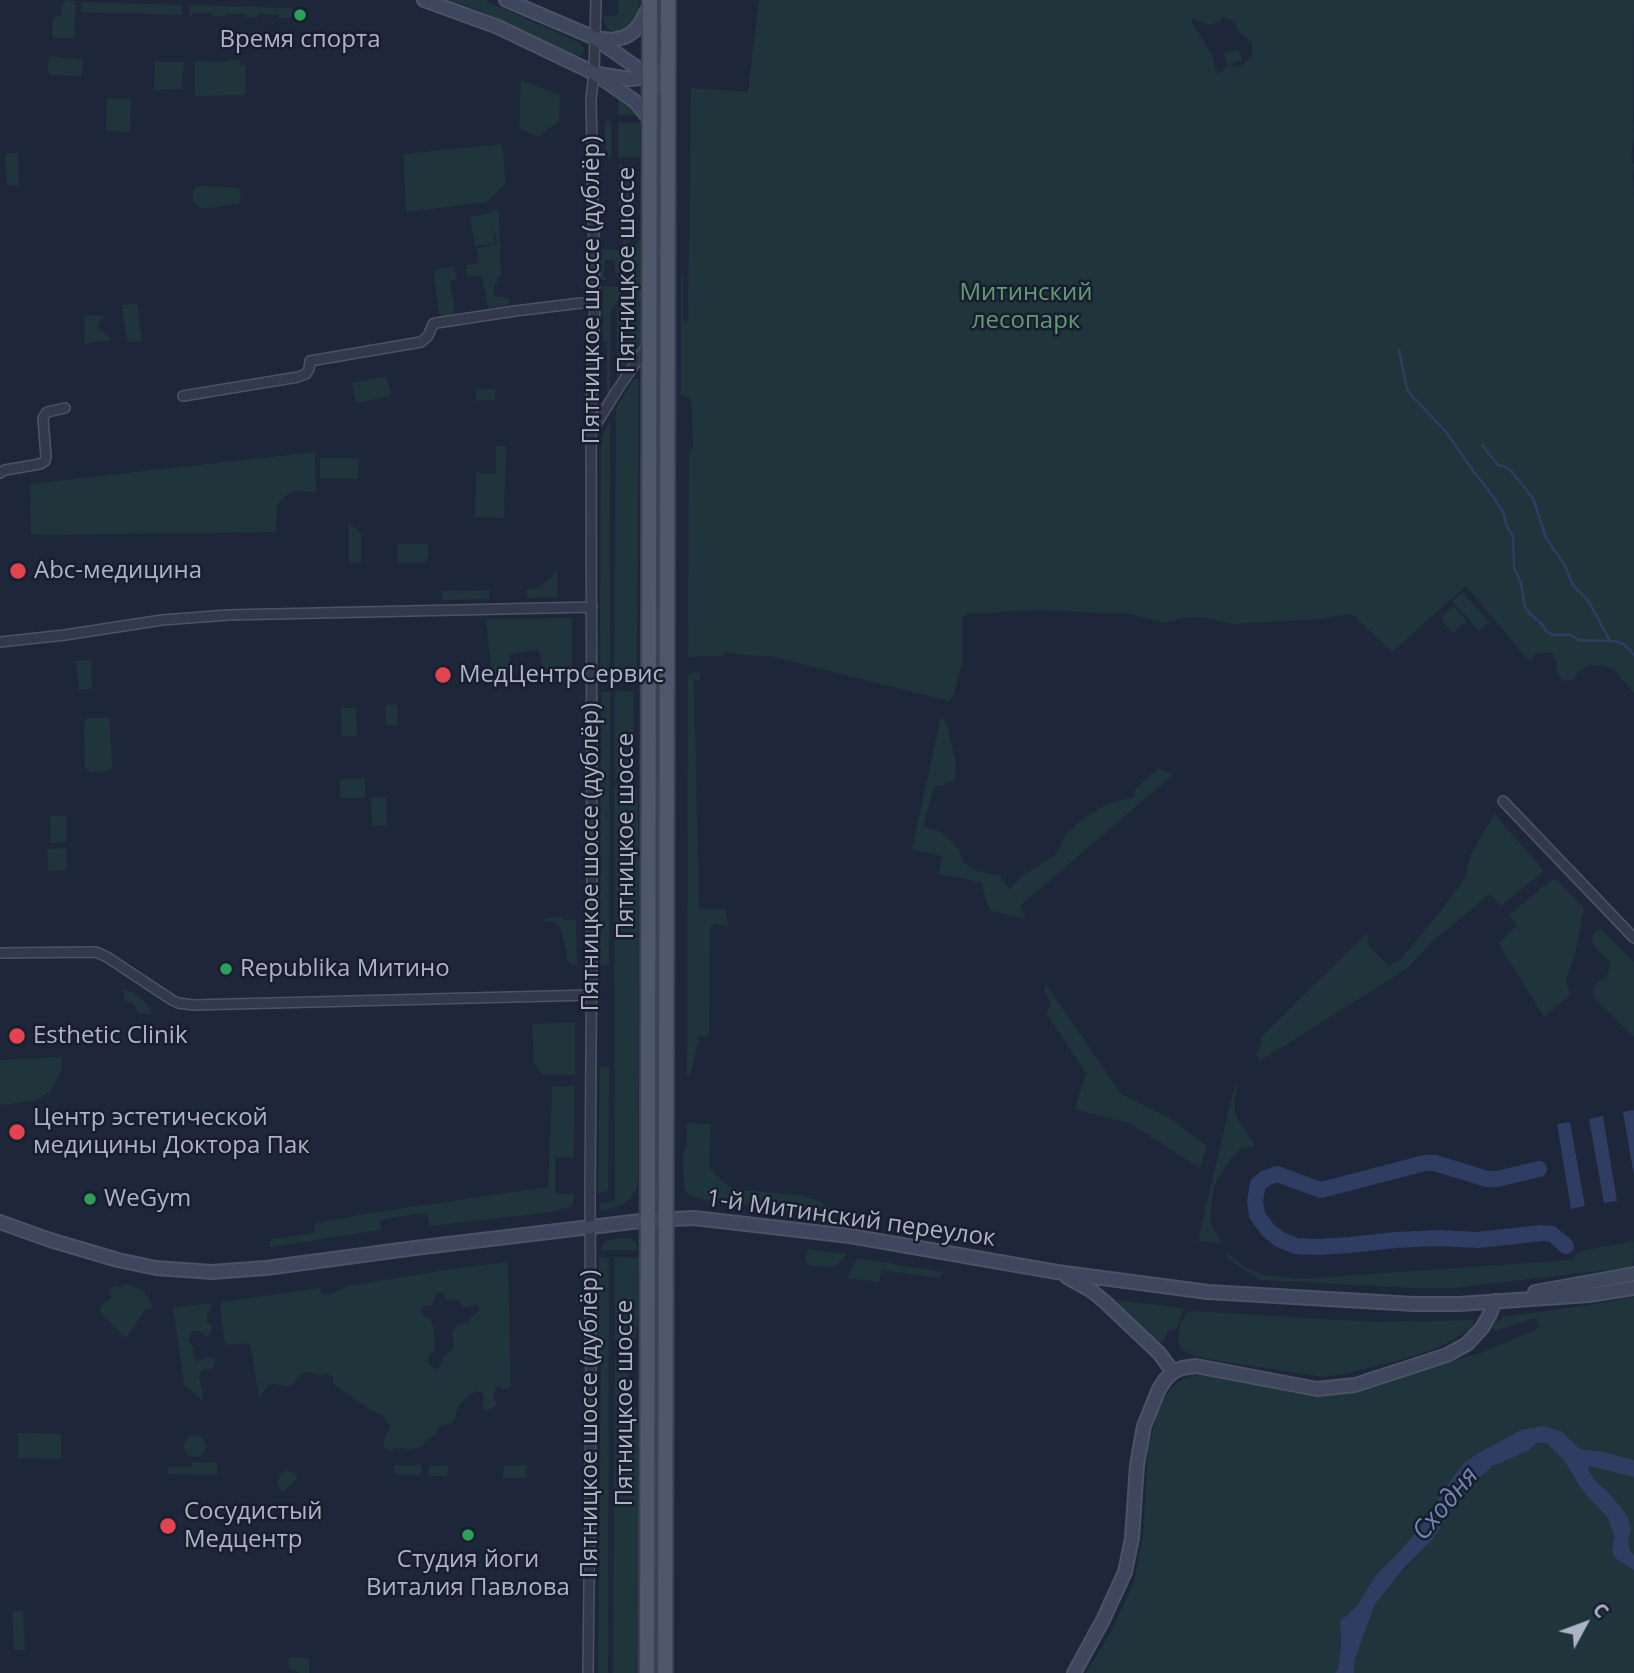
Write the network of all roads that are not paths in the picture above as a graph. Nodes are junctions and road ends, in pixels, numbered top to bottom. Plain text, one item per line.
1 (424, 0) edge
2 (506, 0) edge
3 (596, 0) edge
4 (668, 0) edge
5 (650, 3) edge
6 (595, 38) junction
7 (668, 61) junction
8 (594, 73) junction
9 (650, 77) junction
10 (668, 98) junction
11 (649, 119) junction
12 (594, 303) junction
13 (650, 341) junction
14 (183, 396) dead end
15 (65, 408) dead end
16 (592, 432) junction
17 (0, 473) edge
18 (592, 607) junction
19 (0, 642) edge
20 (1503, 801) dead end
21 (1634, 938) edge
22 (0, 953) edge
23 (591, 995) junction
24 (666, 1219) junction
25 (649, 1220) junction
26 (0, 1222) edge
27 (591, 1228) junction
28 (1057, 1272) junction
29 (1634, 1274) edge
30 (1634, 1288) edge
31 (1494, 1301) junction
32 (1173, 1372) junction
33 (588, 1673) edge
34 (647, 1673) edge
35 (664, 1673) edge
36 (1074, 1673) edge

1 - 8 main road
2 - 6 main road
3 - 6 street, Пятницкое шоссе (дублёр)
4 - 7 main road, Пятницкое шоссе
5 - 6 main road
5 - 9 main road, Пятницкое шоссе
6 - 8 street, Пятницкое шоссе (дублёр)
6 - 9 main road
7 - 9 main road
7 - 10 main road, Пятницкое шоссе
8 - 9 main road
8 - 11 main road
8 - 12 street, Пятницкое шоссе (дублёр)
9 - 10 main road
9 - 11 main road, Пятницкое шоссе
10 - 24 main road, Пятницкое шоссе
11 - 13 main road, Пятницкое шоссе
12 - 14 street
12 - 16 street, Пятницкое шоссе (дублёр)
13 - 16 street
13 - 25 main road, Пятницкое шоссе
15 - 17 street
16 - 18 street, Пятницкое шоссе (дублёр)
18 - 19 street
18 - 23 street, Пятницкое шоссе (дублёр)
20 - 21 street
22 - 23 street
23 - 27 street, Пятницкое шоссе (дублёр)
24 - 25 main road, 1-й Митинский переулок
24 - 28 main road, 1-й Митинский переулок
24 - 35 main road, Пятницкое шоссе
25 - 27 main road, 1-й Митинский переулок
25 - 34 main road, Пятницкое шоссе
26 - 27 main road, 1-й Митинский переулок
27 - 33 street, Пятницкое шоссе (дублёр)
28 - 31 main road, 1-й Митинский переулок
28 - 32 main road
29 - 31 main road
30 - 31 main road
31 - 32 main road
32 - 36 main road

